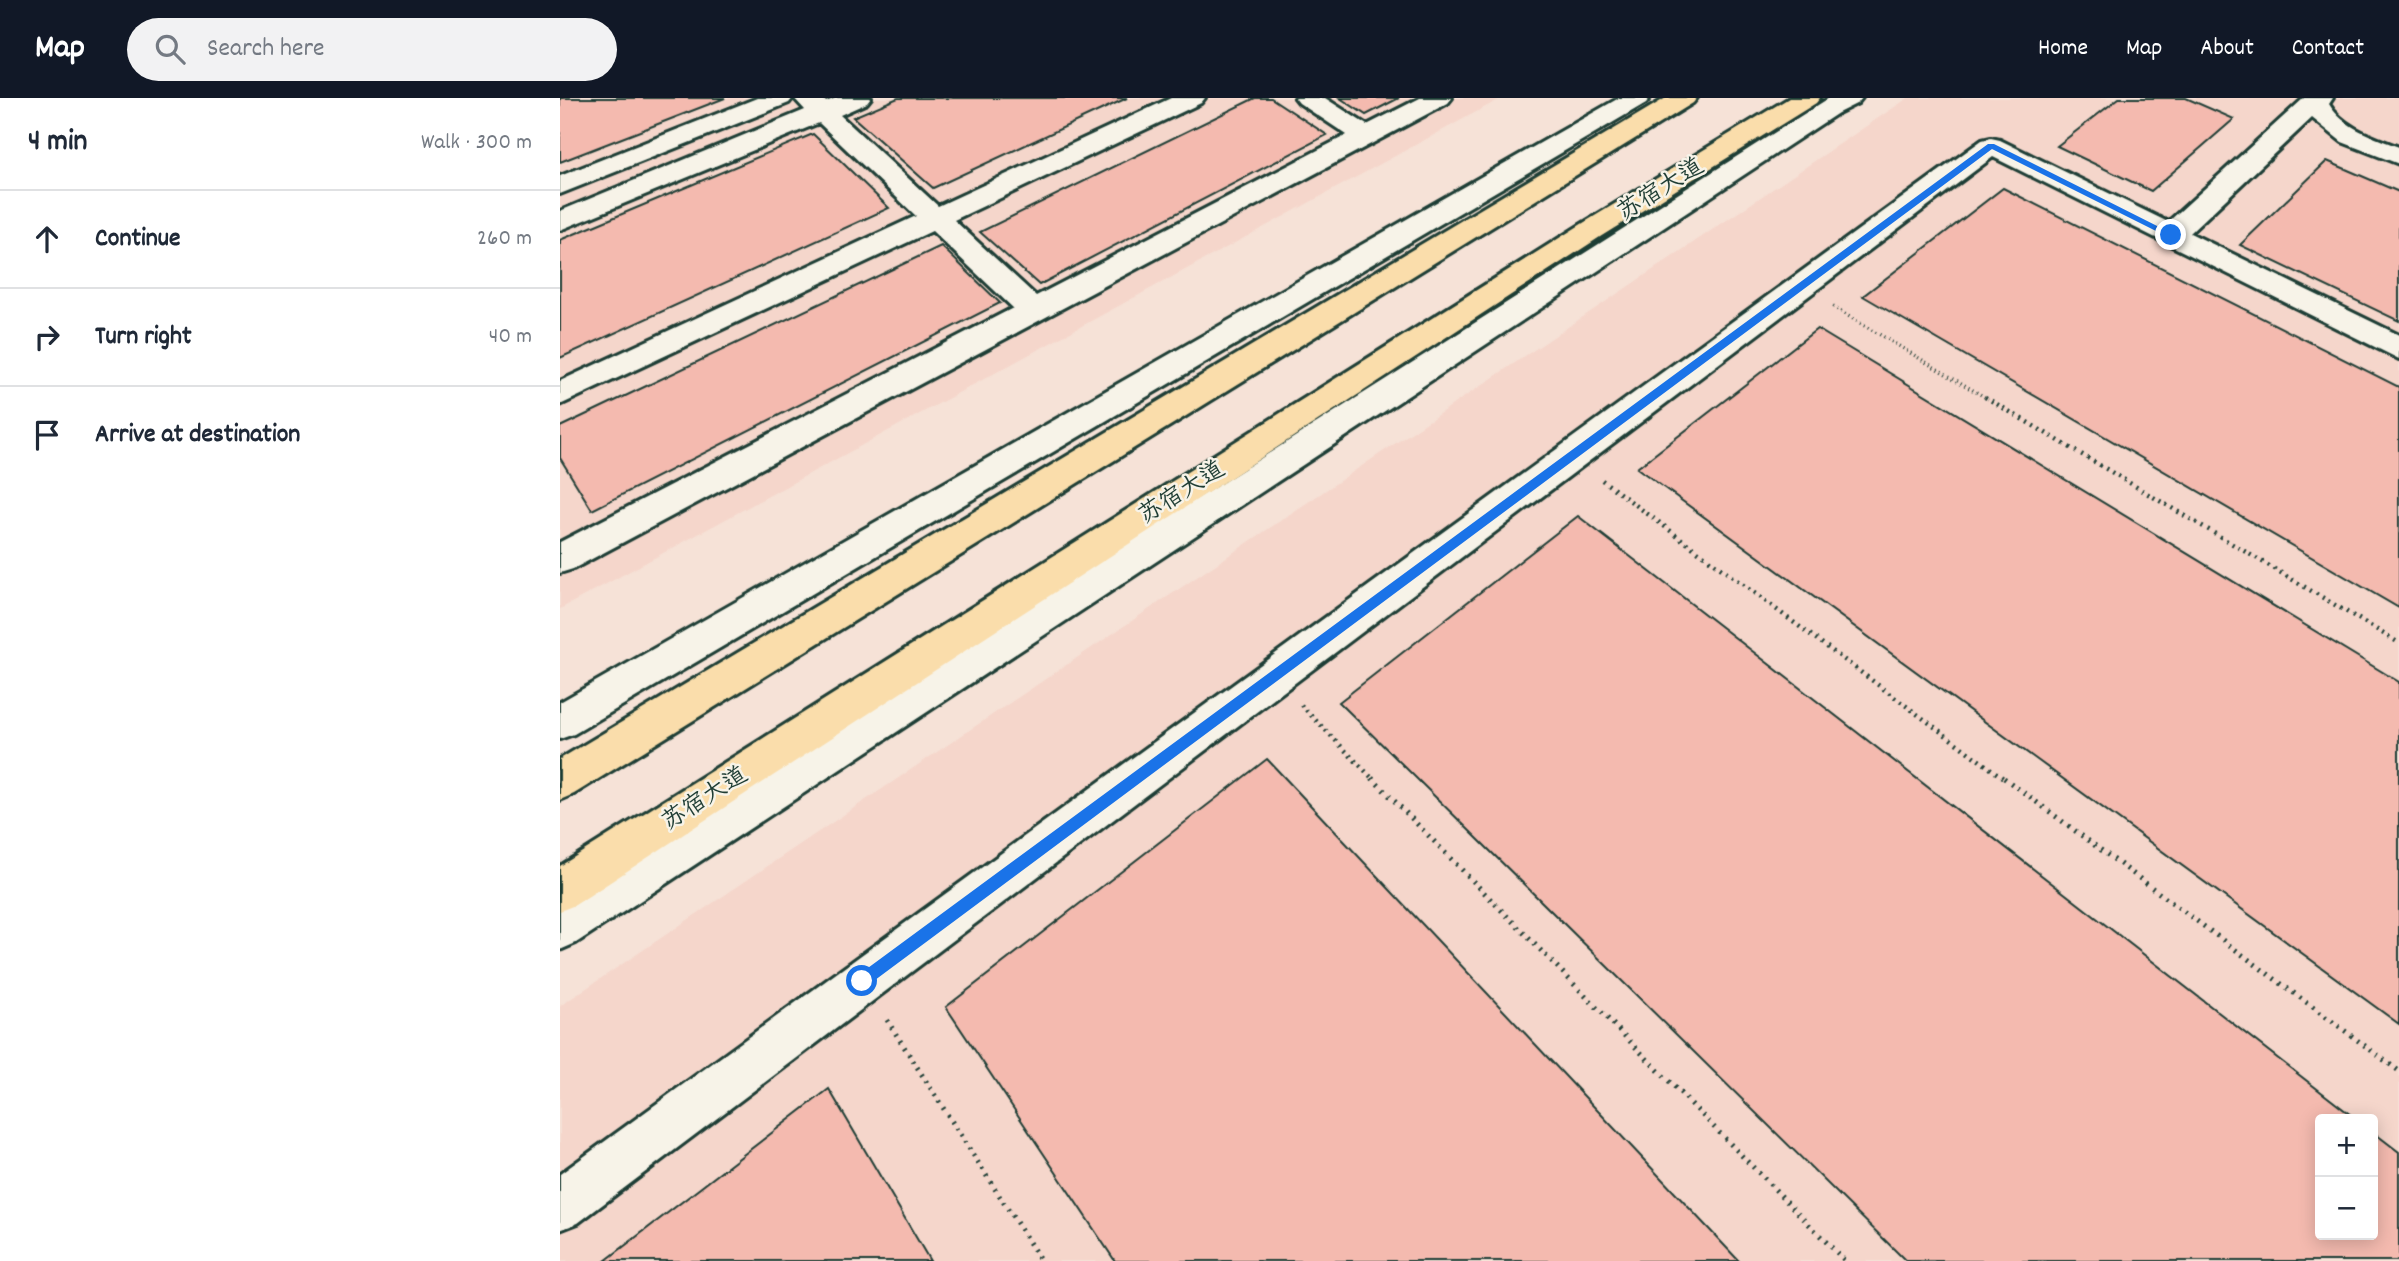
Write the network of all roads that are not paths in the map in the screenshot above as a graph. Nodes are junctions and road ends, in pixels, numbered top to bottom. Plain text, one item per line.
1 (780, 98) edge
2 (858, 98) edge
3 (1192, 98) edge
4 (1308, 98) edge
5 (1439, 98) edge
6 (1637, 98) edge
7 (1684, 98) edge
8 (1807, 98) edge
9 (1849, 98) edge
10 (2318, 100) edge
11 (815, 105) edge
12 (1366, 136) junction
13 (2399, 156) edge
14 (560, 186) edge
15 (936, 218) junction
16 (560, 221) edge
17 (2171, 235) junction
18 (1034, 311) junction
19 (2399, 348) edge
20 (560, 394) edge
21 (560, 559) edge
22 (560, 722) edge
23 (560, 780) edge
24 (560, 890) edge
25 (560, 928) edge
26 (560, 1205) edge

1 - 14 lane
2 - 11 lane
3 - 15 lane
4 - 12 lane
5 - 12 lane
6 - 22 lane
7 - 23 main road
8 - 24 main road, 苏宿大道
9 - 25 lane
10 - 13 lane
10 - 17 lane
11 - 15 lane
11 - 16 lane
12 - 18 lane
15 - 18 lane
15 - 20 lane
17 - 19 lane
17 - 26 lane
18 - 21 lane

